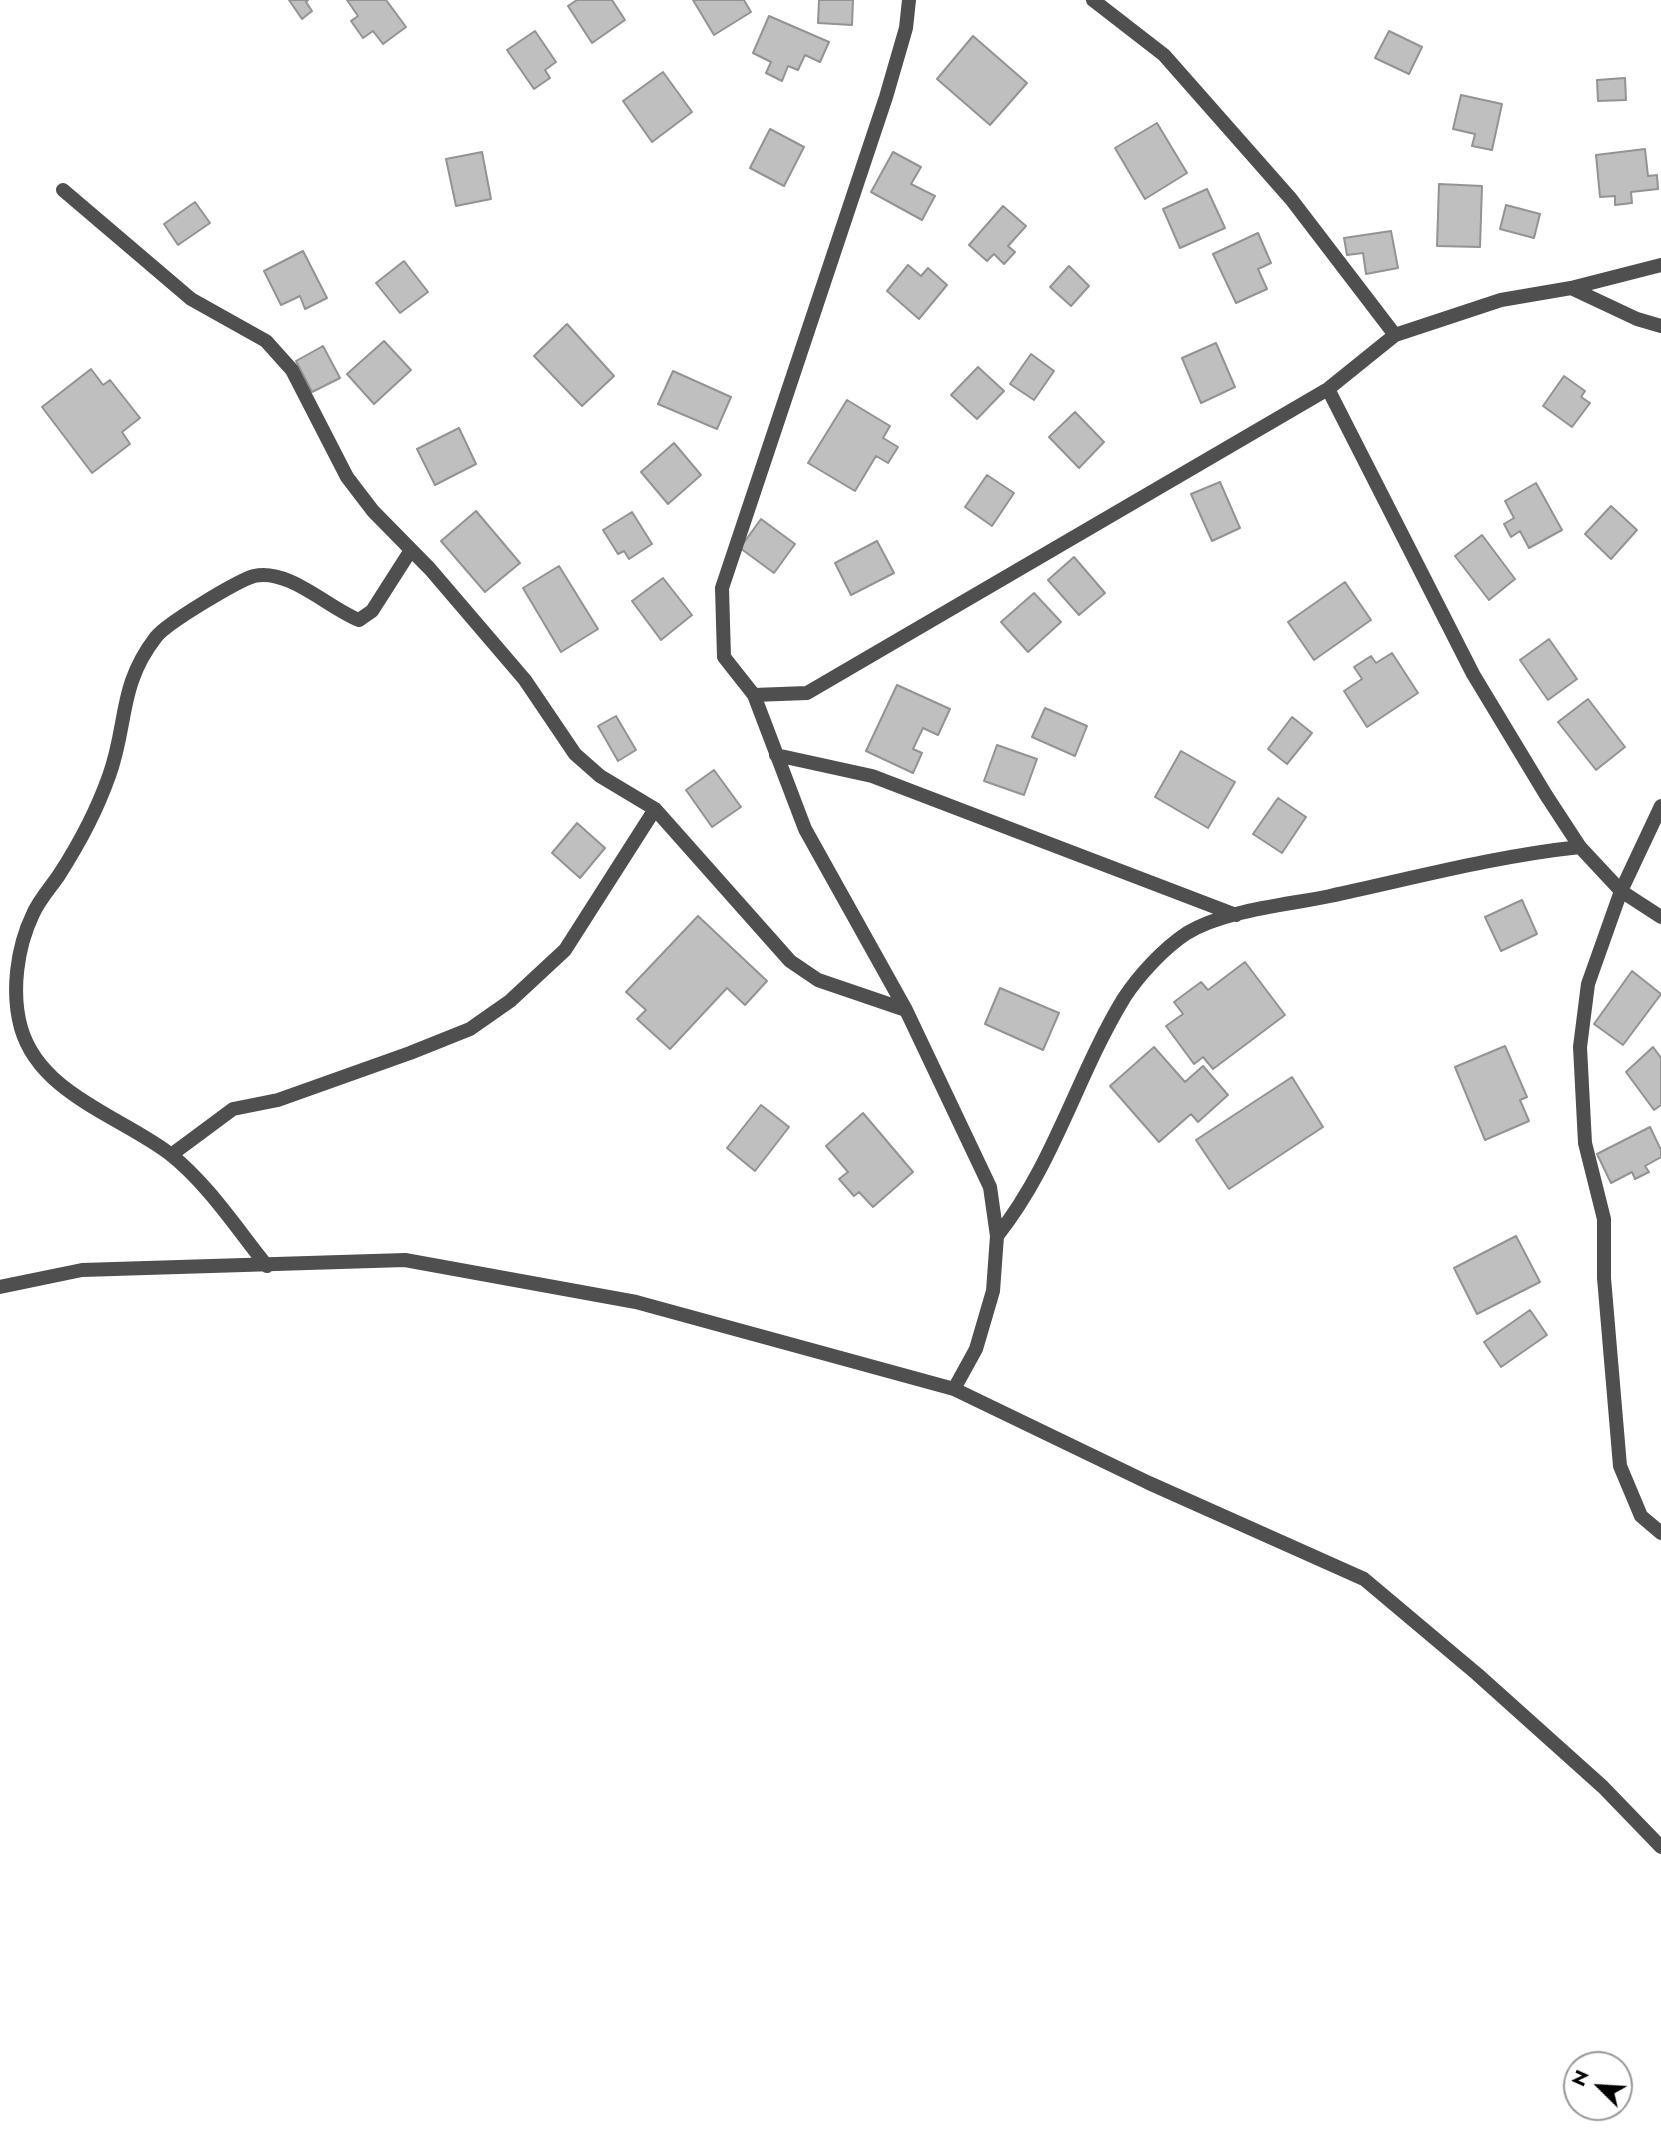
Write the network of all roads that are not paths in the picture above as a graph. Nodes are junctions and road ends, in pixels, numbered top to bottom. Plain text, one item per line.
1 (909, 0) edge
2 (1093, 0) edge
3 (63, 190) dead end
4 (1661, 265) edge
5 (1571, 288) junction
6 (1661, 326) edge
7 (1395, 335) junction
8 (1328, 389) junction
9 (411, 550) junction
10 (754, 695) junction
11 (776, 755) junction
12 (1661, 806) edge
13 (655, 809) junction
14 (1580, 847) junction
15 (1621, 891) junction
16 (1236, 915) junction
17 (1661, 917) edge
18 (906, 1010) junction
19 (171, 1155) junction
20 (997, 1236) junction
21 (267, 1266) junction
22 (0, 1287) edge
23 (954, 1389) junction
24 (1661, 1533) edge
25 (1661, 1847) edge

1 - 10 street
2 - 7 street
3 - 9 street
4 - 5 street
5 - 6 street
5 - 7 street
7 - 8 street
8 - 10 street
8 - 14 street
9 - 13 street
9 - 19 street
10 - 11 street
11 - 16 street
11 - 18 street
12 - 15 street
13 - 18 street
13 - 19 street
14 - 15 street
14 - 16 street
15 - 17 street
15 - 24 street
16 - 20 street
18 - 20 street
19 - 21 street
20 - 23 street
21 - 22 street
21 - 23 street
23 - 25 street

